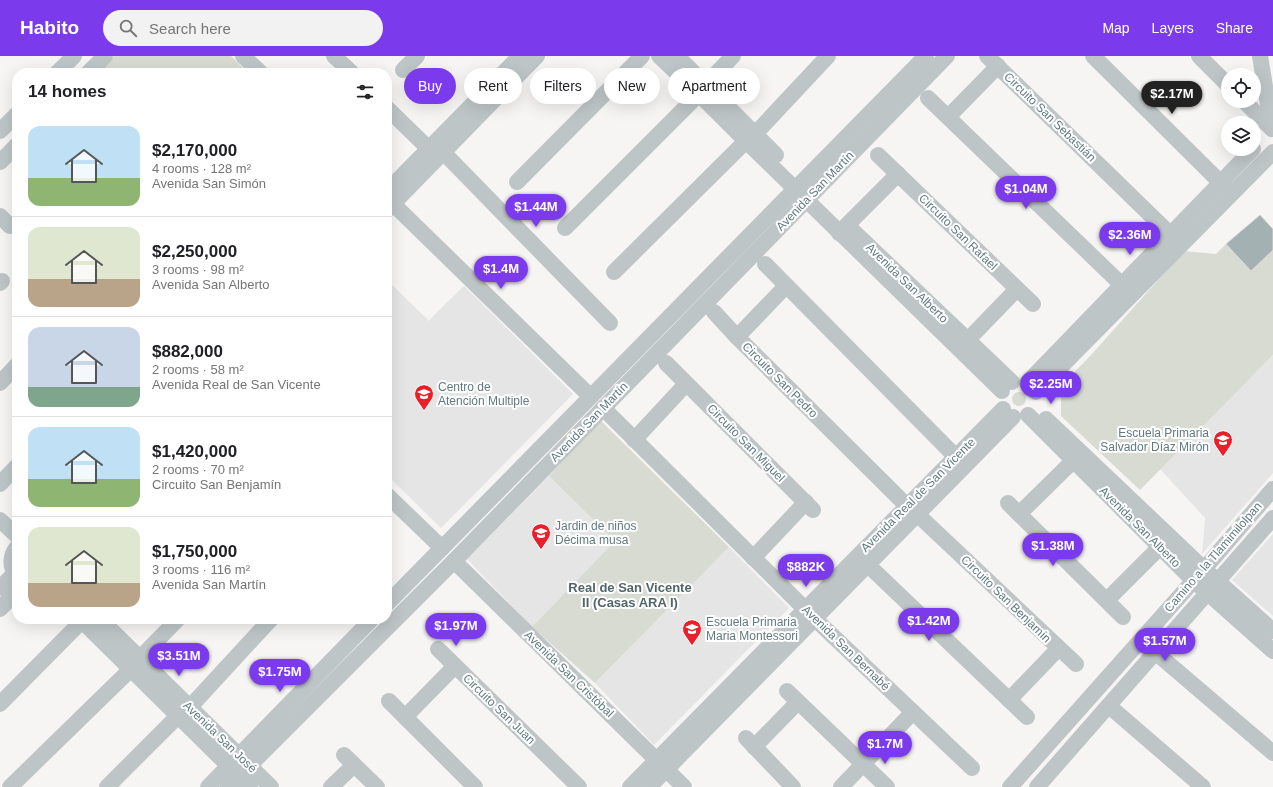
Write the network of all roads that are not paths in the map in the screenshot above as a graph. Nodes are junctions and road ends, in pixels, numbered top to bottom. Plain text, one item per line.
1 (74, 56) edge
2 (105, 56) edge
3 (244, 56) edge
4 (334, 56) edge
5 (417, 56) edge
6 (520, 56) edge
7 (537, 56) edge
8 (642, 56) edge
9 (659, 56) edge
10 (677, 56) edge
11 (733, 56) edge
12 (828, 56) edge
13 (926, 56) edge
14 (947, 56) edge
15 (1260, 56) edge
16 (1203, 57) edge
17 (1103, 59) edge
18 (992, 61) edge
19 (62, 68) edge
20 (93, 68) edge
21 (256, 68) edge
22 (347, 68) edge
23 (675, 68) edge
24 (686, 68) edge
25 (722, 68) edge
26 (403, 70) dead end
27 (1221, 77) edge
28 (928, 98) dead end
29 (687, 104) edge
30 (717, 104) edge
31 (1251, 108) edge
32 (392, 112) edge
33 (948, 116) junction
34 (1273, 129) edge
35 (750, 138) junction
36 (1261, 140) edge
37 (12, 150) edge
38 (436, 151) junction
39 (1273, 152) edge
40 (878, 155) dead end
41 (1248, 156) edge
42 (0, 162) edge
43 (898, 174) junction
44 (517, 182) dead end
45 (1226, 188) junction
46 (805, 191) junction
47 (392, 196) edge
48 (392, 204) edge
49 (565, 228) dead end
50 (843, 229) junction
51 (1170, 234) junction
52 (765, 264) dead end
53 (614, 272) dead end
54 (1122, 285) junction
55 (786, 286) junction
56 (1017, 289) junction
57 (1033, 304) dead end
58 (714, 312) dead end
59 (610, 323) dead end
60 (737, 337) junction
61 (963, 345) junction
62 (666, 363) dead end
63 (12, 370) edge
64 (0, 383) edge
65 (686, 384) junction
66 (1019, 387) junction
67 (590, 396) junction
68 (603, 408) junction
69 (1020, 412) junction
70 (634, 440) junction
71 (956, 457) junction
72 (1073, 460) junction
73 (12, 471) edge
74 (0, 484) edge
75 (1273, 489) edge
76 (392, 500) edge
77 (912, 510) junction
78 (1273, 518) edge
79 (0, 520) edge
80 (12, 531) edge
81 (0, 547) edge
82 (1160, 547) junction
83 (442, 548) junction
84 (753, 558) junction
85 (12, 561) edge
86 (454, 561) junction
87 (868, 565) junction
88 (12, 569) edge
89 (1198, 575) junction
90 (0, 588) edge
91 (1212, 588) junction
92 (12, 596) edge
93 (392, 599) edge
94 (1107, 600) junction
95 (0, 608) edge
96 (810, 614) junction
97 (1123, 616) dead end
98 (392, 622) edge
99 (77, 624) edge
100 (86, 624) edge
101 (104, 624) edge
102 (173, 624) edge
103 (266, 624) edge
104 (368, 624) edge
105 (390, 624) edge
106 (1273, 631) edge
107 (438, 649) dead end
108 (1058, 649) junction
109 (1273, 651) edge
110 (1155, 652) junction
111 (135, 664) junction
112 (1076, 664) dead end
113 (455, 666) junction
114 (1009, 700) junction
115 (389, 701) dead end
116 (0, 704) edge
117 (1109, 706) junction
118 (184, 712) junction
119 (913, 712) junction
120 (405, 717) junction
121 (1027, 717) dead end
122 (1273, 753) edge
123 (864, 763) junction
124 (662, 765) junction
125 (972, 768) dead end
126 (239, 773) edge
127 (10, 787) edge
128 (107, 787) edge
129 (208, 787) edge
130 (271, 787) edge
131 (331, 787) edge
132 (377, 787) edge
133 (475, 787) edge
134 (579, 787) edge
135 (630, 787) edge
136 (649, 787) edge
137 (684, 787) edge
138 (793, 787) edge
139 (841, 787) edge
140 (887, 787) edge
141 (1010, 787) edge
142 (1037, 787) edge
143 (1203, 787) edge

1 - 19 street
2 - 20 street
3 - 21 street
4 - 22 street
5 - 26 street
6 - 38 street
7 - 38 street
8 - 44 street
9 - 23 street
10 - 24 street
11 - 25 street
12 - 35 street
13 - 46 street, Avenida San Martín
14 - 46 street, Avenida San Martín
15 - 34 street
16 - 27 street
17 - 45 street
18 - 33 street, Circuito San Sebastián
18 - 51 street, Circuito San Sebastián
28 - 33 street
29 - 49 street
30 - 35 street, Avenida San Alberto
31 - 34 street
32 - 38 street
33 - 54 street
34 - 36 street
35 - 46 street, Avenida San Alberto
35 - 53 street
37 - 42 street
38 - 47 street
38 - 59 street
39 - 45 street
40 - 43 street, Circuito San Rafael
41 - 45 street
43 - 50 street
43 - 56 street, Circuito San Rafael
45 - 51 street
45 - 66 street
46 - 50 street, Avenida San Alberto
46 - 67 street, Avenida San Martín
46 - 68 street, Avenida San Martín
48 - 67 street
50 - 61 street, Avenida San Alberto
51 - 54 street
52 - 55 street
54 - 66 street
55 - 60 street, Circuito San Pedro
55 - 71 street
56 - 57 street, Circuito San Rafael
56 - 61 street
58 - 60 street
60 - 77 street, Circuito San Pedro
61 - 66 street, Avenida San Alberto
62 - 65 street, Circuito San Miguel
63 - 64 street
65 - 70 street
65 - 84 street, Circuito San Miguel
66 - 69 street
66 - 69 street
67 - 83 street, Avenida San Martín
68 - 70 street, Avenida San Bernabé
68 - 86 street, Avenida San Martín
69 - 71 street, Avenida Real de San Vicente
69 - 72 street, Avenida San Alberto
69 - 77 street, Avenida Real de San Vicente
69 - 89 street, Avenida San Alberto
70 - 84 street, Avenida San Bernabé
71 - 77 street, Avenida Real de San Vicente
72 - 82 street, Avenida San Alberto
72 - 94 street
73 - 74 street
75 - 89 street, Camino a la Tlamimilolpan
76 - 83 street
77 - 87 street, Avenida Real de San Vicente
77 - 96 street, Avenida Real de San Vicente
77 - 108 street, Circuito San Benjamín
78 - 91 street, Camino a la Tlamimilolpan
79 - 80 street
81 - 85 street
82 - 89 street, Avenida San Alberto
82 - 94 street
83 - 93 street, Avenida San Martín
84 - 96 street, Avenida San Bernabé
86 - 98 street, Avenida San Martín
86 - 124 street, Avenida San Cristóbal
87 - 96 street, Avenida Real de San Vicente
87 - 114 street
88 - 90 street
89 - 91 street, Avenida San Alberto
89 - 141 street, Camino a la Tlamimilolpan
91 - 106 street, Avenida San Alberto
91 - 109 street, Avenida San Alberto
91 - 110 street, Camino a la Tlamimilolpan
92 - 95 street
94 - 97 street
96 - 119 street, Avenida San Bernabé
96 - 124 street, Avenida Real de San Vicente
99 - 116 street
100 - 111 street, Avenida San José
101 - 111 street, Avenida San José
102 - 111 street
103 - 118 street
104 - 126 street, Avenida San Martín
105 - 126 street, Avenida San Martín
107 - 113 street
108 - 112 street
108 - 114 street, Circuito San Benjamín
110 - 117 street, Camino a la Tlamimilolpan
110 - 122 street
111 - 118 street, Avenida San José
111 - 127 street
113 - 120 street, Circuito San Juan
113 - 134 street, Circuito San Juan
114 - 121 street
115 - 120 street
117 - 142 street, Camino a la Tlamimilolpan
117 - 143 street
118 - 126 street, Avenida San José
118 - 128 street
119 - 123 street
119 - 125 street, Avenida San Bernabé
120 - 133 street
123 - 138 street
123 - 139 street
123 - 140 street
124 - 135 street, Avenida Real de San Vicente
124 - 136 street, Avenida Real de San Vicente
124 - 137 street, Avenida San Cristóbal
126 - 129 street, Avenida San Martín
126 - 130 street, Avenida San José
131 - 132 street

